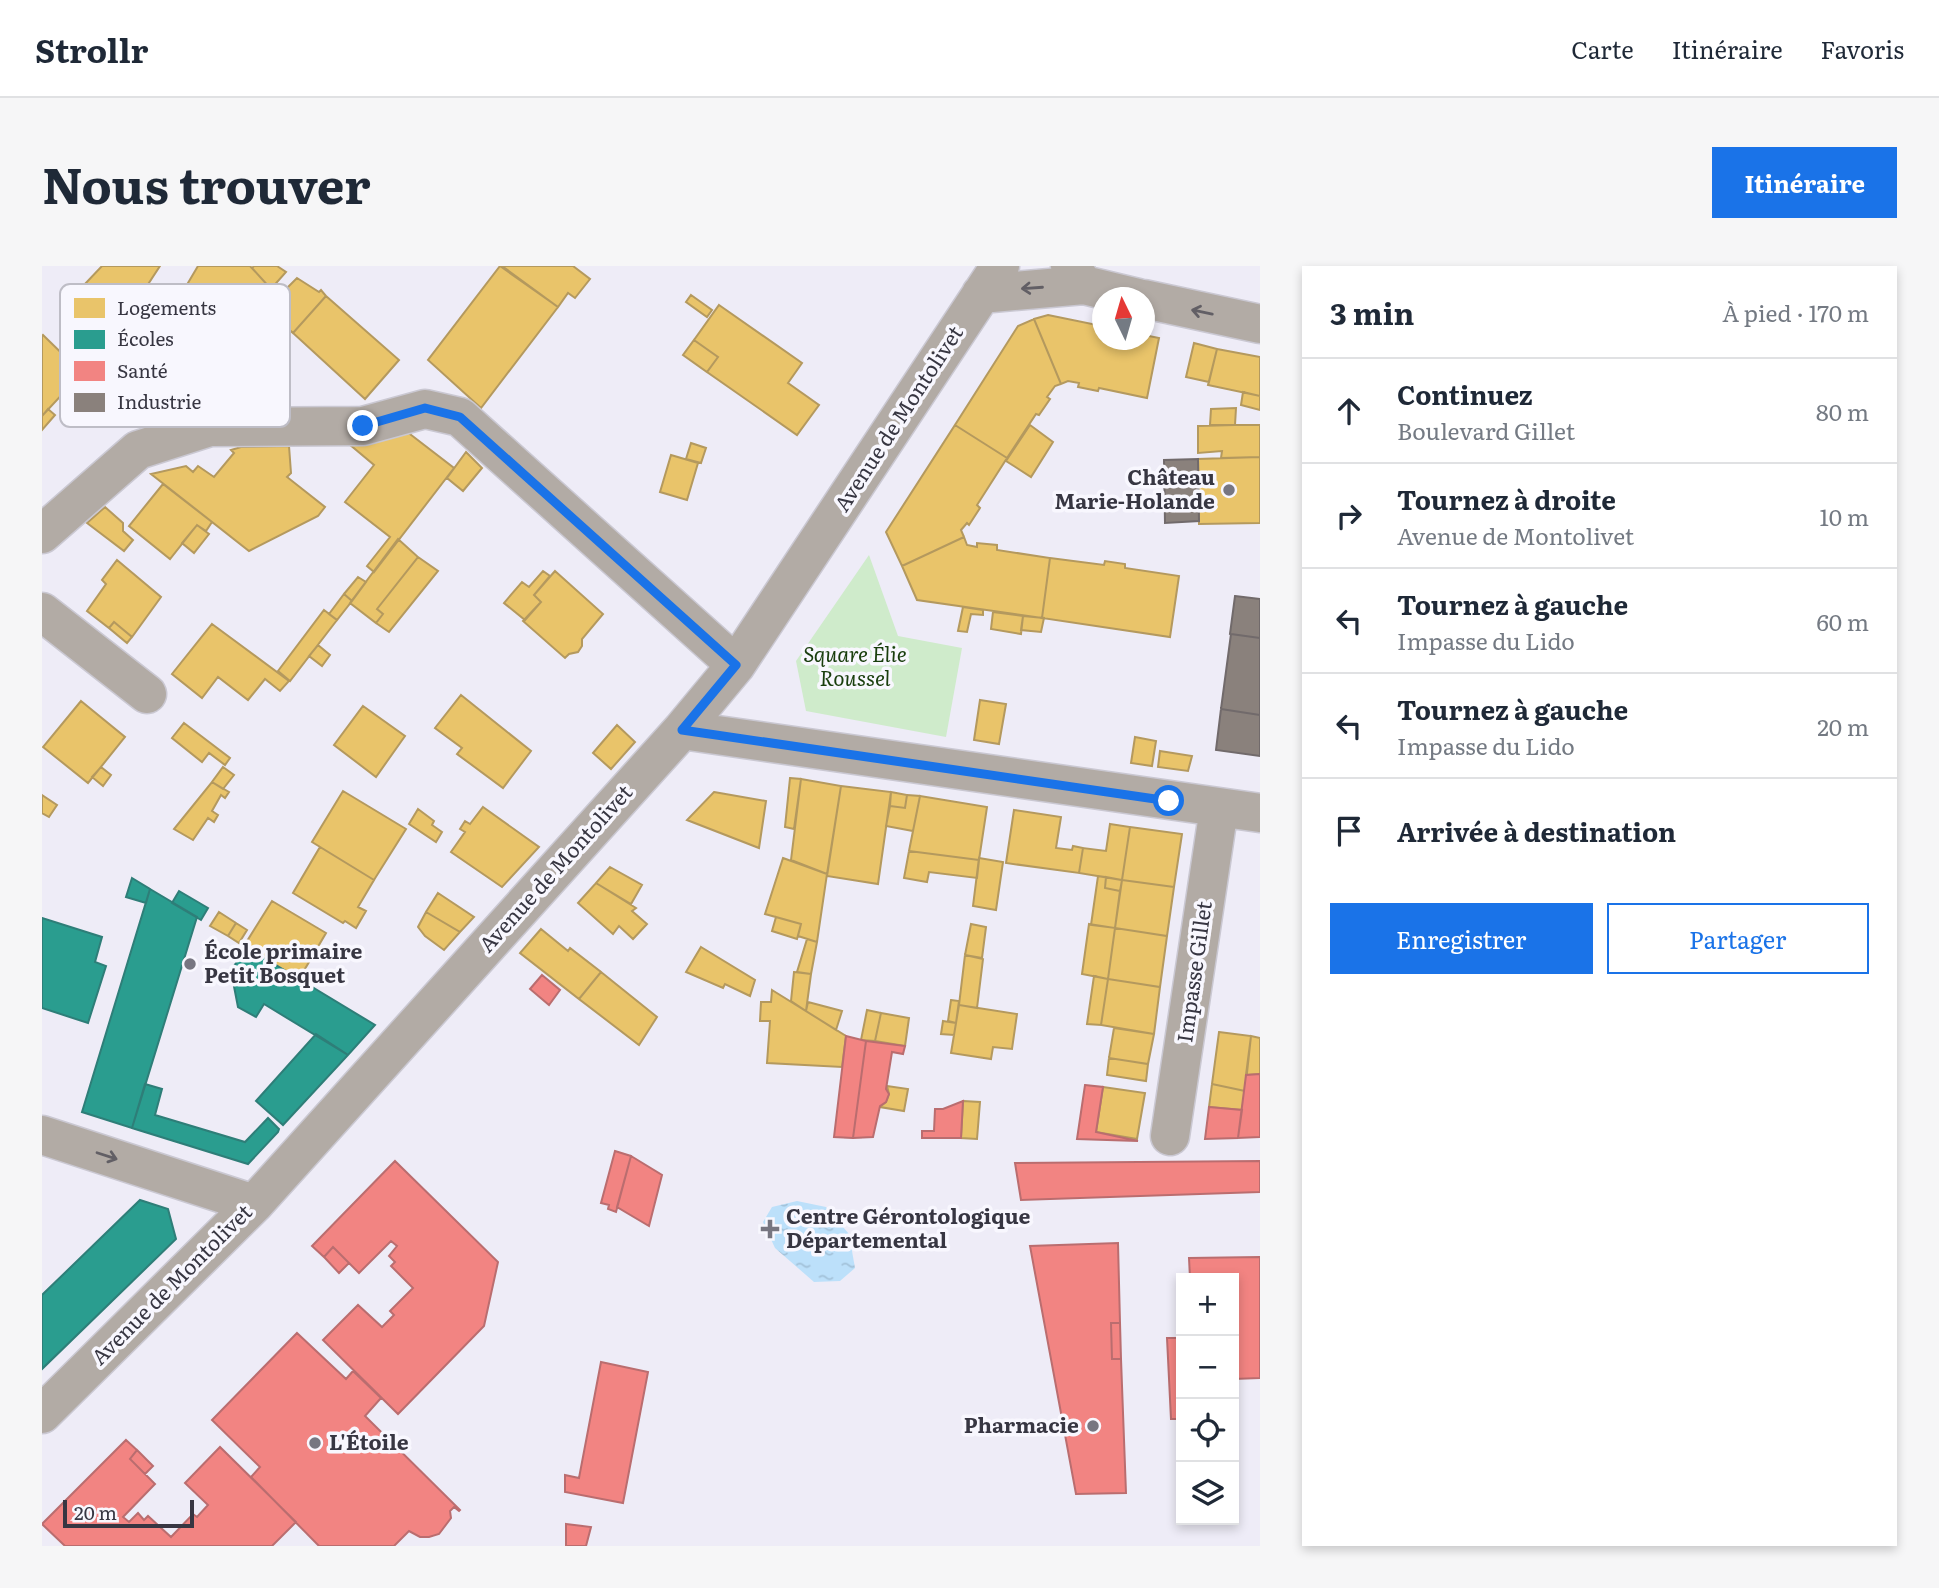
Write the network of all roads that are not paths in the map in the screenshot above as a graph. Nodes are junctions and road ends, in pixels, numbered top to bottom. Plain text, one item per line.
1 (1077, 276) edge
2 (990, 280) edge
3 (1108, 287) edge
4 (1155, 301) edge
5 (1260, 324) edge
6 (290, 426) edge
7 (208, 427) edge
8 (42, 534) edge
9 (42, 612) edge
10 (736, 665) junction
11 (147, 694) dead end
12 (682, 730) junction
13 (1219, 807) junction
14 (1260, 813) edge
15 (42, 1135) edge
16 (1170, 1136) dead end
17 (254, 1204) junction
18 (42, 1414) edge

1 -> 2 street
1 - 3 street
2 - 10 street, Avenue de Montolivet
5 -> 4 street
6 - 10 street
7 - 8 street
9 - 11 street
10 - 12 street, Avenue de Montolivet
12 - 13 street
12 - 17 street, Avenue de Montolivet
13 - 14 street
13 - 16 street, Impasse Gillet
15 -> 17 street
17 - 18 street, Avenue de Montolivet

